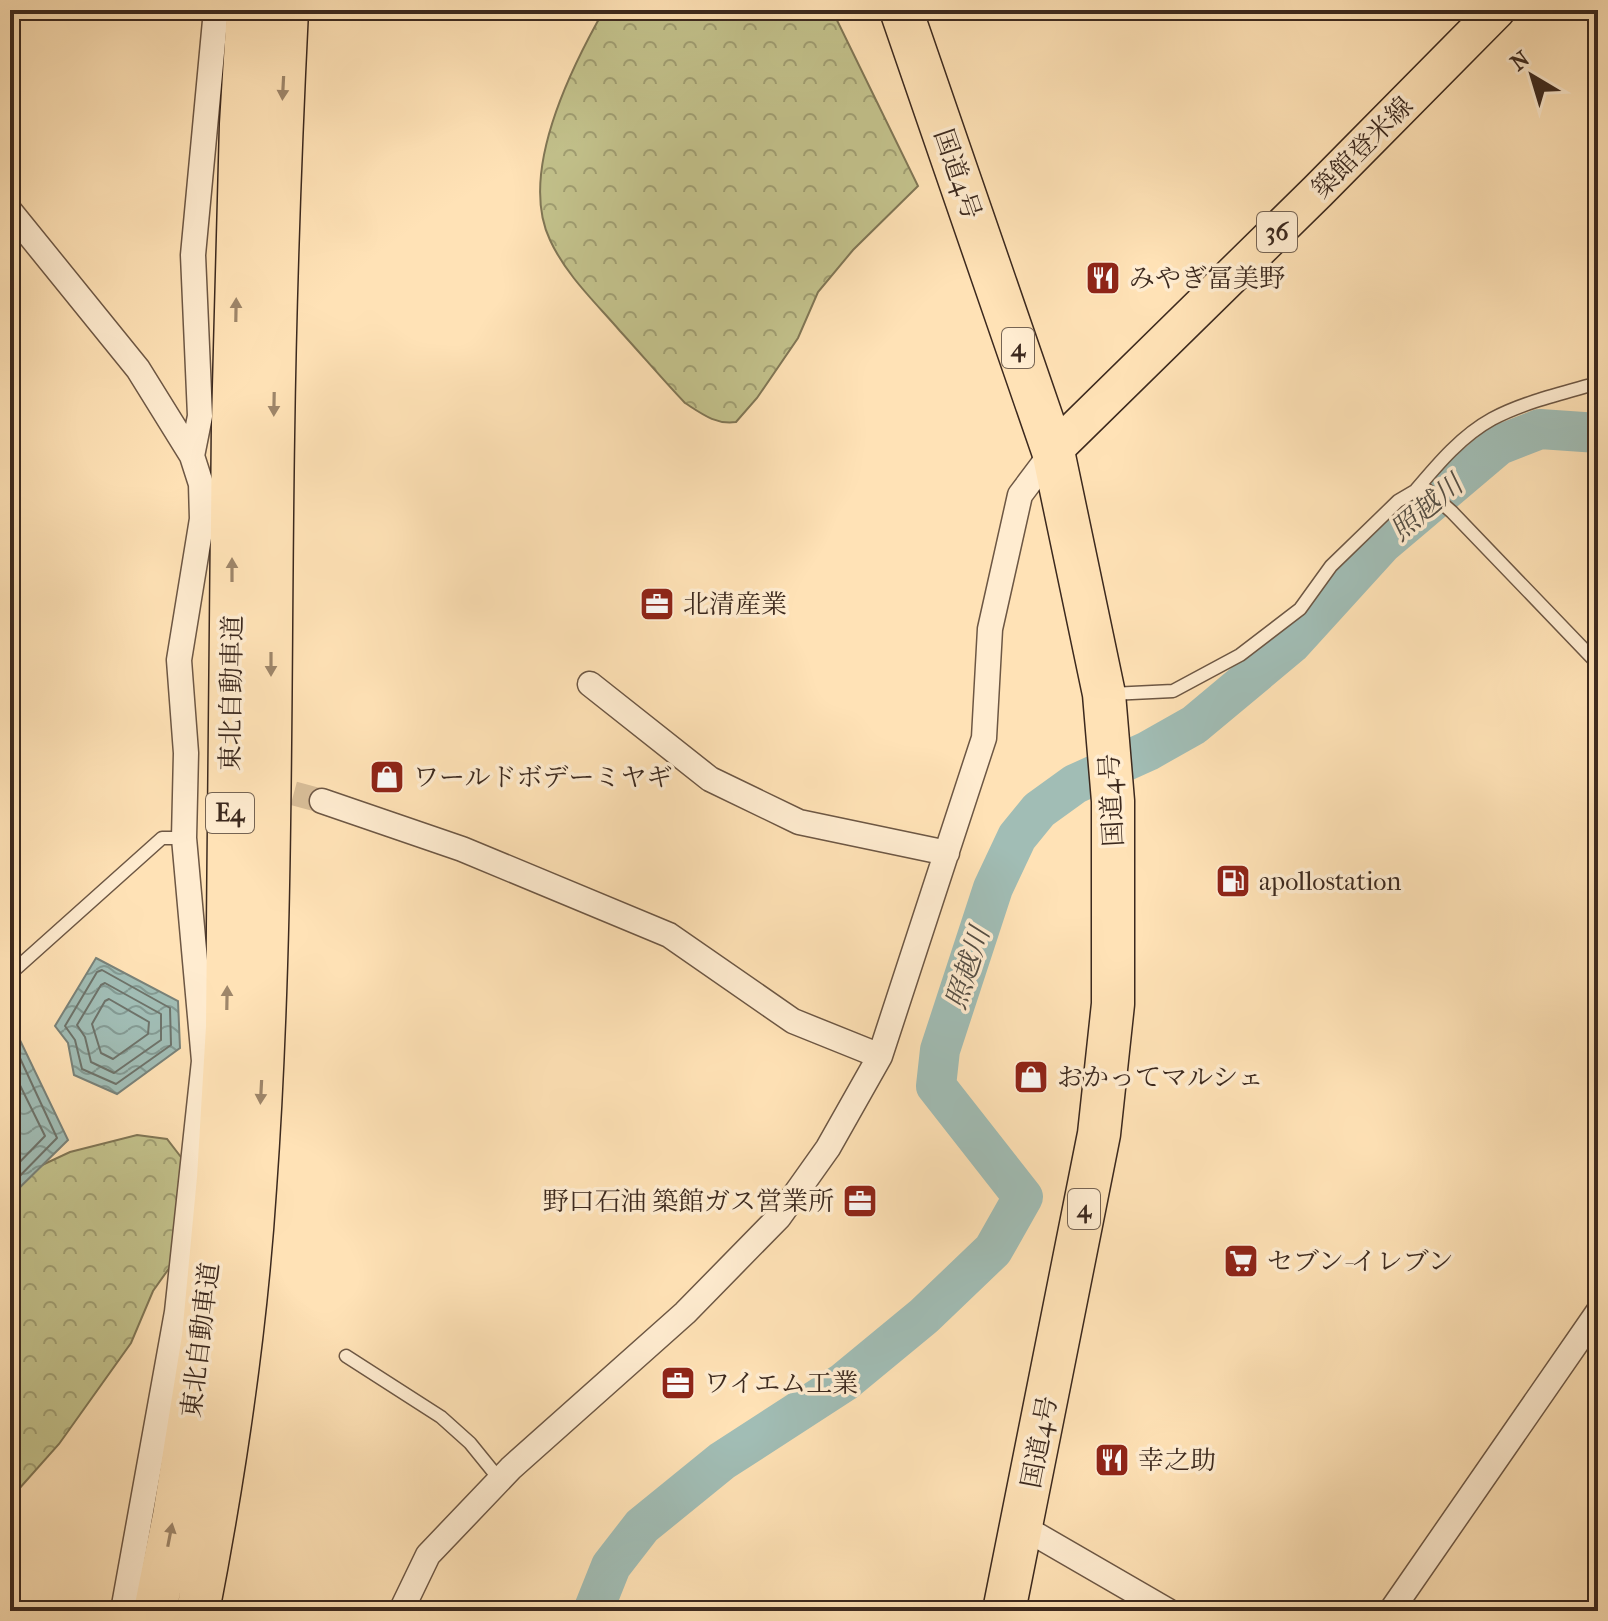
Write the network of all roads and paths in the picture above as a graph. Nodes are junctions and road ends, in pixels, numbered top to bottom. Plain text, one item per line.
1 (216, 10) edge
2 (248, 10) edge
3 (287, 10) edge
4 (901, 10) edge
5 (1497, 10) edge
6 (10, 211) edge
7 (1598, 383) edge
8 (1053, 451) junction
9 (192, 456) junction
10 (1421, 490) junction
11 (1598, 664) edge
12 (590, 684) dead end
13 (1105, 702) junction
14 (186, 753) junction
15 (216, 773) dead end
16 (322, 801) tunnel mouth
17 (184, 838) junction
18 (947, 853) junction
19 (10, 974) edge
20 (880, 1056) junction
21 (1598, 1312) edge
22 (346, 1356) dead end
23 (500, 1480) junction
24 (1023, 1527) junction
25 (123, 1611) edge
26 (155, 1611) edge
27 (198, 1611) edge
28 (401, 1611) edge
29 (1004, 1611) edge
30 (1168, 1611) edge
31 (1391, 1611) edge

1 - 9 street
26 -> 2 highway, 東北自動車道 / E4
3 -> 27 highway, 東北自動車道 / E4
4 - 8 highway, 国道4号 / 4
5 - 8 main road, 築館登米線 / 36
6 - 9 street
7 - 10 lane
8 - 13 highway, 国道4号 / 4
8 - 18 street
9 - 14 street
10 - 11 lane
10 - 13 lane
12 - 18 street
13 - 24 highway, 国道4号 / 4
14 - 15 street
14 - 17 street
16 - 20 street
17 - 19 lane
17 - 25 street
18 - 20 street
20 - 23 street
21 - 31 street
22 - 23 lane
23 - 28 street
24 - 29 highway, 国道4号 / 4
24 - 30 street

